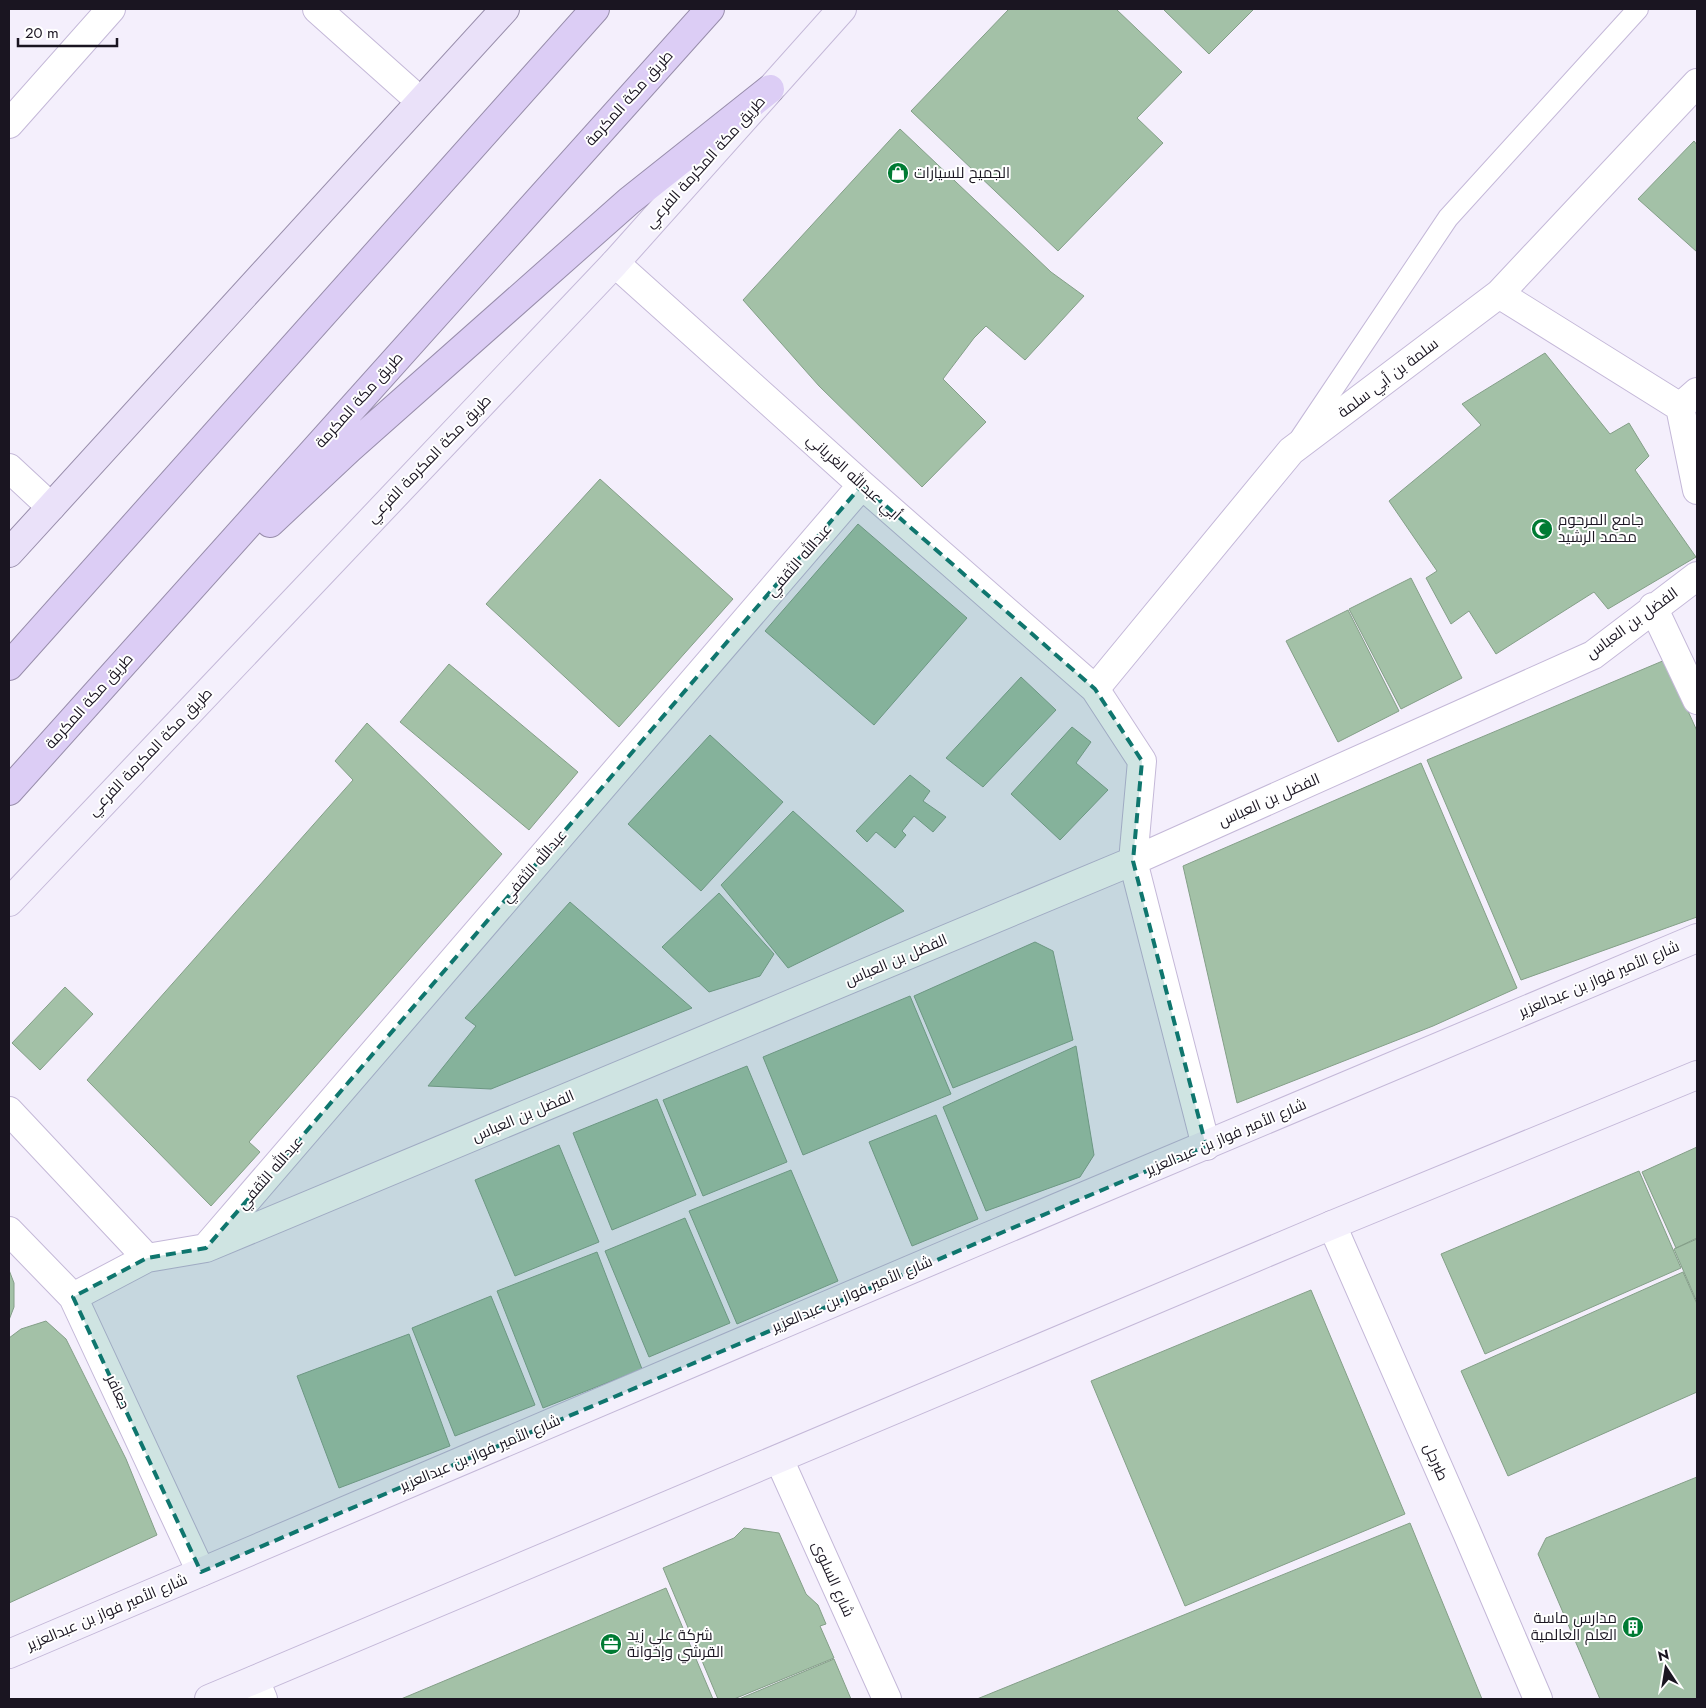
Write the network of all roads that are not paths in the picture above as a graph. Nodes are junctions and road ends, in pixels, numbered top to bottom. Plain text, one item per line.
1 (111, 9) edge
2 (317, 9) edge
3 (505, 9) edge
4 (591, 9) edge
5 (595, 9) edge
6 (710, 9) edge
7 (842, 9) edge
8 (1638, 9) edge
9 (538, 72) junction
10 (1697, 83) edge
11 (770, 89) junction
12 (420, 101) junction
13 (9, 124) edge
14 (615, 263) junction
15 (1499, 294) junction
16 (1688, 400) edge
17 (1292, 451) junction
18 (9, 468) edge
19 (862, 486) junction
20 (1697, 490) edge
21 (50, 507) junction
22 (9, 553) edge
23 (1697, 576) edge
24 (1653, 607) junction
25 (144, 640) junction
26 (9, 666) edge
27 (1095, 689) junction
28 (1697, 700) edge
29 (9, 791) edge
30 (1133, 861) junction
31 (9, 902) edge
32 (1697, 938) edge
33 (1697, 1075) edge
34 (9, 1111) edge
35 (1206, 1146) junction
36 (1332, 1225) junction
37 (9, 1231) edge
38 (206, 1248) junction
39 (147, 1258) junction
40 (73, 1296) junction
41 (779, 1459) junction
42 (201, 1572) junction
43 (9, 1654) edge
44 (259, 1690) edge
45 (209, 1699) edge
46 (887, 1699) edge
47 (1538, 1699) edge

1 - 13 street
2 - 12 street
3 - 12 main road
4 - 9 highway
5 - 9 highway
6 - 25 highway, طريق مكة المكرمة
7 - 11 main road, طريق مكة المكرمة الفرعي
8 - 17 lane
9 - 26 highway
10 - 15 street, سلمة بن أبي سلمة
11 - 14 main road, طريق مكة المكرمة الفرعي
11 - 25 highway
12 - 21 main road
14 - 19 street, أبي عبدالله الغرياني
14 - 31 main road, طريق مكة المكرمة الفرعي
15 - 16 street
15 - 17 street, سلمة بن أبي سلمة
16 - 20 street
17 - 27 street, سلمة بن أبي سلمة
18 - 21 street
19 - 27 street, أبي عبدالله الغرياني
19 - 38 street, عبدالله الثقفي
21 - 22 main road
23 - 24 street, الفضل بن العباس
24 - 28 street
24 - 30 street, الفضل بن العباس
25 - 29 highway, طريق مكة المكرمة
27 - 30 street, أبي عبدالله الغرياني
30 - 35 street, أبي عبدالله الغرياني
30 - 38 street, الفضل بن العباس
32 - 35 main road, شارع الأمير فواز بن عبدالعزير
33 - 36 main road
34 - 39 street
35 - 42 main road, شارع الأمير فواز بن عبدالعزير
36 - 41 main road
36 - 47 street, طبرجل
37 - 40 street, جعافر
38 - 39 street, الفضل بن العباس
39 - 40 street, الفضل بن العباس
40 - 42 street, جعافر
41 - 44 main road
41 - 46 street, شارع السلوى
42 - 43 main road, شارع الأمير فواز بن عبدالعزير
44 - 45 main road

